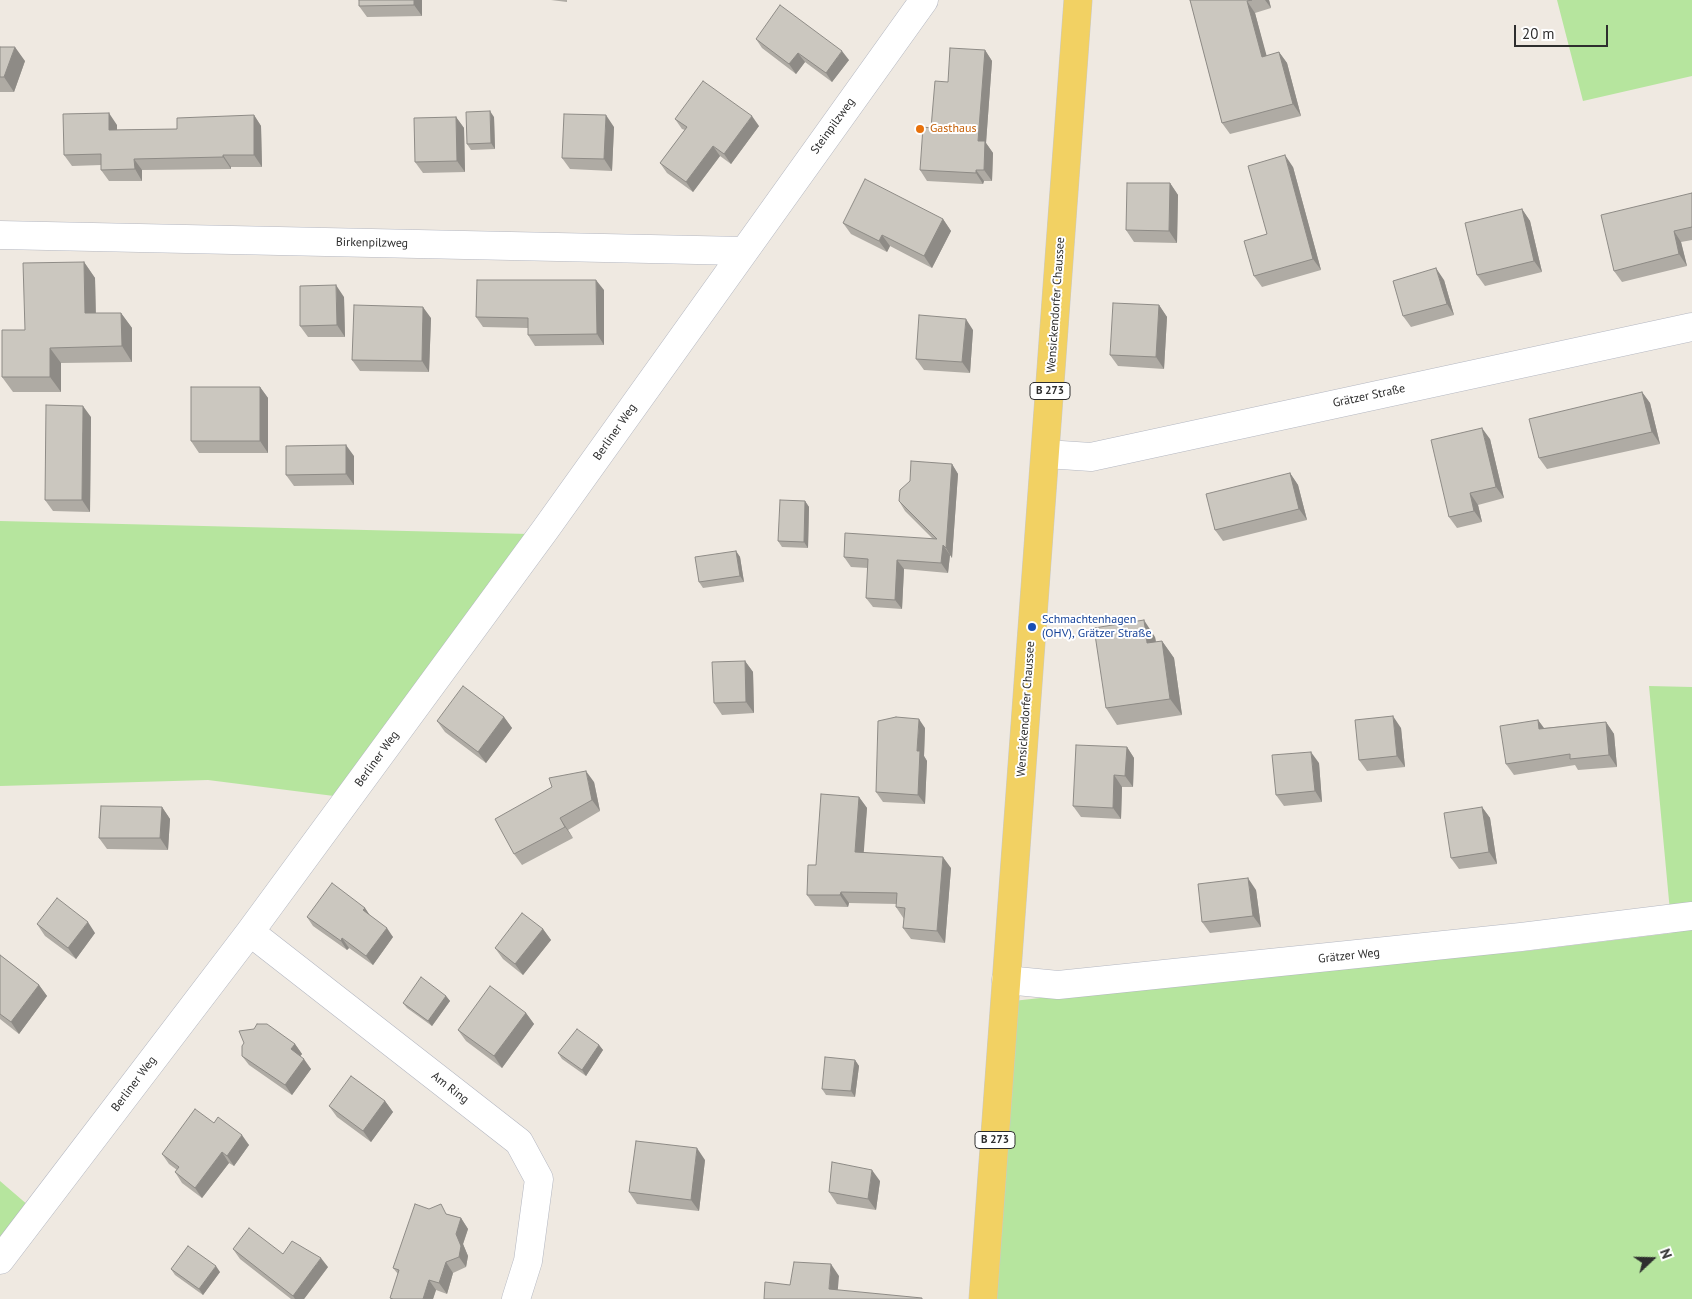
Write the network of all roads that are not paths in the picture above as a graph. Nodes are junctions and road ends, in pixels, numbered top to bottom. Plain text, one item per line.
1 (924, 0) edge
2 (1078, 0) edge
3 (0, 235) edge
4 (743, 251) junction
5 (1692, 327) edge
6 (1046, 454) junction
7 (1692, 916) edge
8 (250, 932) junction
9 (1006, 980) junction
10 (0, 1260) edge
11 (516, 1299) edge
12 (983, 1299) edge

1 - 4 street, Steinpilzweg
2 - 6 main road, Wensickendorfer Chaussee / B 273
3 - 4 street, Birkenpilzweg
4 - 8 street, Berliner Weg
5 - 6 street, Grätzer Straße
6 - 9 main road, Wensickendorfer Chaussee / B 273
7 - 9 street, Grätzer Weg
8 - 10 street, Berliner Weg
8 - 11 street, Am Ring
9 - 12 main road, Wensickendorfer Chaussee / B 273

